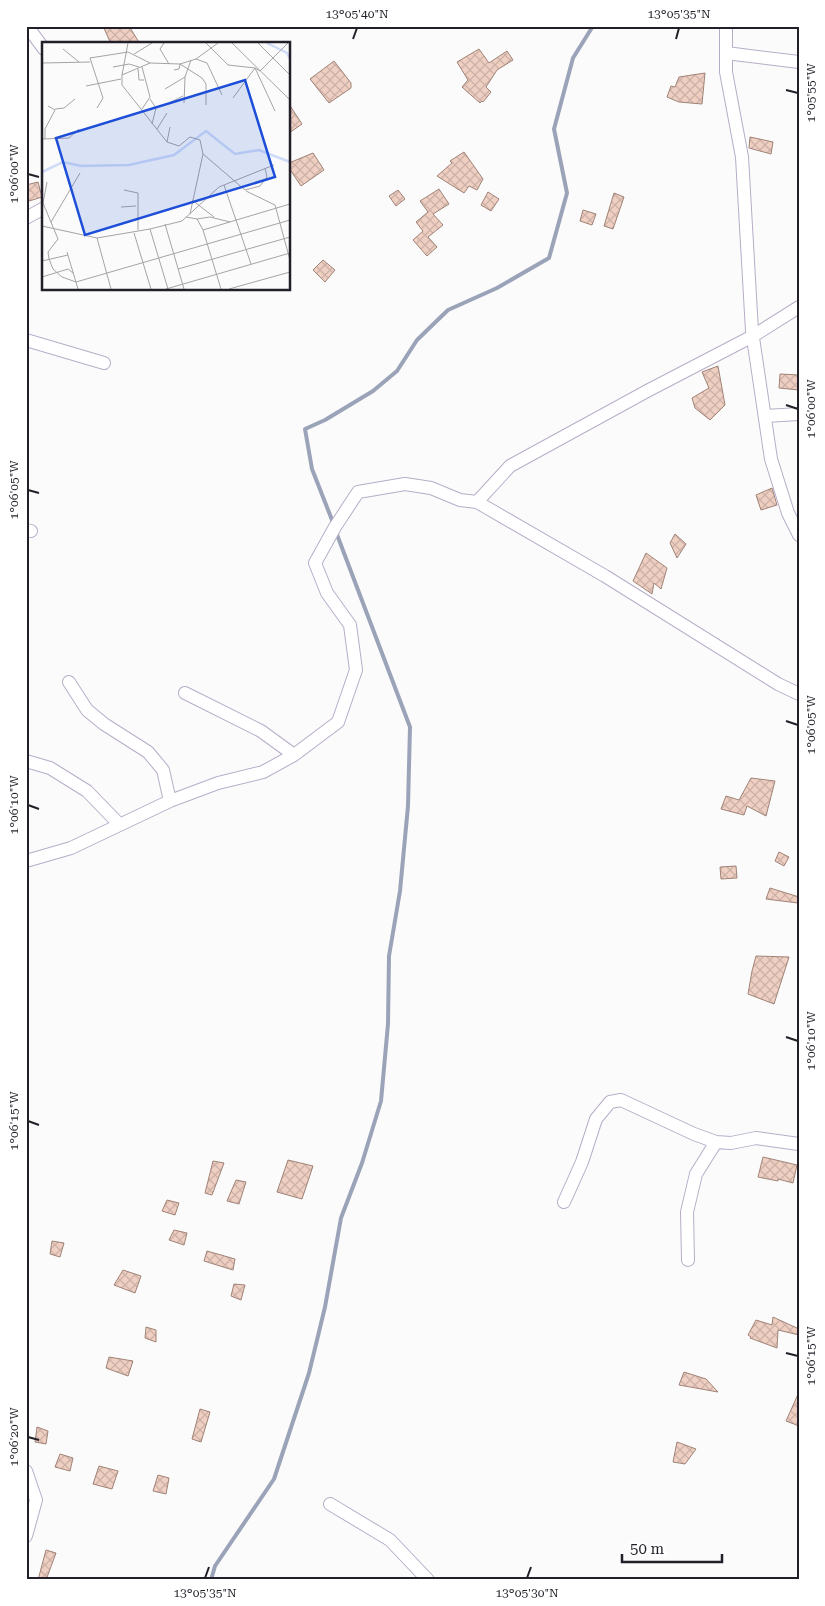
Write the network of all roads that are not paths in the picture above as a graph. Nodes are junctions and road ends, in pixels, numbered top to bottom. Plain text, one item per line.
1 (27, 26) edge
2 (726, 26) edge
3 (42, 46) edge
4 (726, 54) junction
5 (799, 62) edge
6 (42, 209) edge
7 (26, 218) edge
8 (799, 307) edge
9 (753, 336) junction
10 (26, 340) edge
11 (104, 363) dead end
12 (799, 414) edge
13 (765, 416) junction
14 (477, 502) junction
15 (799, 535) edge
16 (69, 682) dead end
17 (185, 693) dead end
18 (799, 694) edge
19 (294, 755) junction
20 (26, 761) edge
21 (170, 801) junction
22 (119, 824) junction
23 (26, 861) edge
24 (716, 1142) junction
25 (799, 1144) edge
26 (564, 1202) dead end
27 (688, 1260) dead end
28 (26, 1470) edge
29 (330, 1504) dead end
30 (26, 1536) edge
31 (428, 1580) edge

1 - 3 street
2 - 4 street
4 - 5 street
4 - 9 street
6 - 7 street
8 - 9 street
9 - 13 street
9 - 14 street
10 - 11 street
12 - 13 street
13 - 15 street
14 - 18 street
14 - 19 street
16 - 21 street
17 - 19 street
19 - 21 street
20 - 22 street
21 - 22 street
22 - 23 street
24 - 25 street
24 - 26 street
24 - 27 street
28 - 30 street
29 - 31 street

